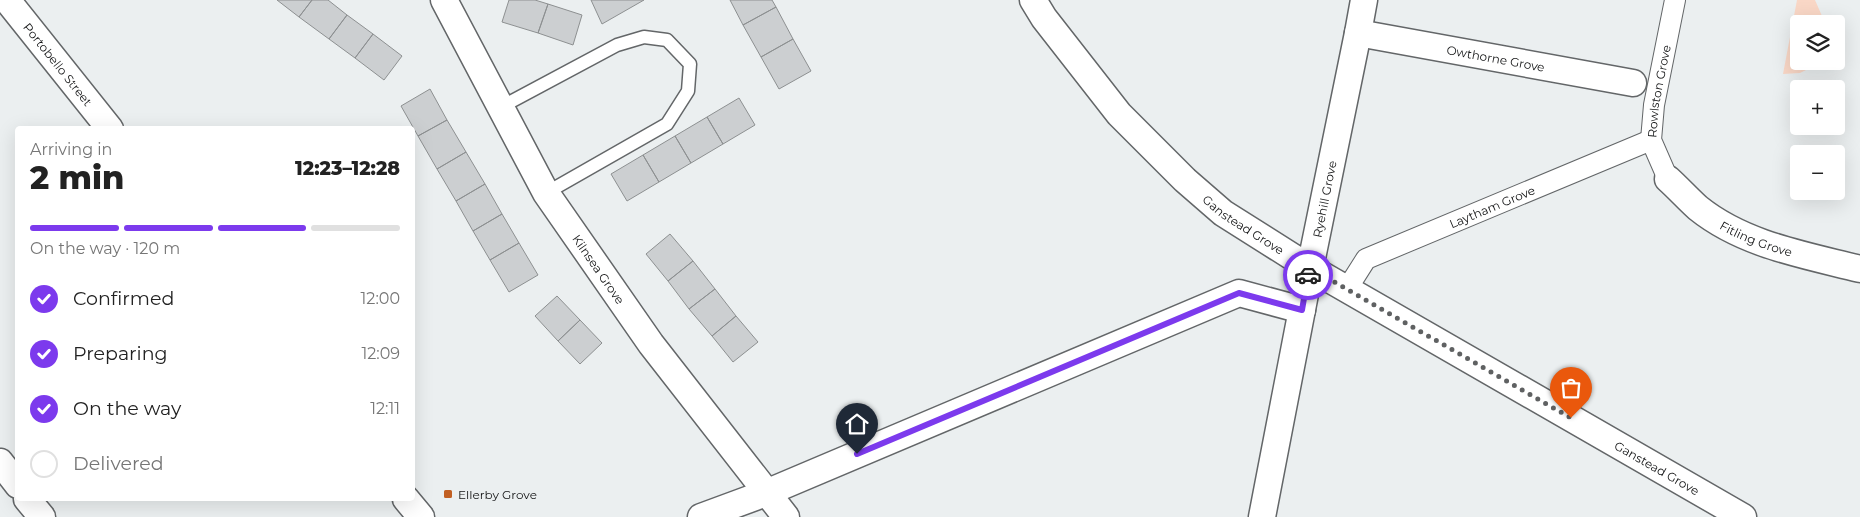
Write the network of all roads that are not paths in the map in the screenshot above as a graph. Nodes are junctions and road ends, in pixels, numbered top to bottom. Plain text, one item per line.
1 (7, 0) edge
2 (444, 0) edge
3 (1033, 0) edge
4 (1364, 0) edge
5 (1675, 0) edge
6 (1358, 33) junction
7 (1633, 83) dead end
8 (501, 107) junction
9 (108, 126) edge
10 (1651, 140) junction
11 (1668, 179) joint
12 (546, 193) junction
13 (1310, 268) junction
14 (1860, 269) edge
15 (1347, 289) junction
16 (1302, 310) junction
17 (0, 462) edge
18 (15, 481) edge
19 (766, 493) junction
20 (408, 501) edge
21 (421, 517) edge
22 (701, 517) edge
23 (786, 517) edge
24 (1262, 517) edge
25 (1743, 517) edge

1 - 9 street, Portobello Street
2 - 8 street, Kilnsea Grove
3 - 13 street, Ganstead Grove
4 - 6 street, Ryehill Grove
5 - 10 street, Rowlston Grove
6 - 7 street, Owthorne Grove
6 - 13 street, Ryehill Grove
8 - 12 street, Kilnsea Grove
8 - 12 lane
10 - 11 street, Rowlston Grove
10 - 15 street, Laytham Grove
11 - 14 street, Fitling Grove
12 - 19 street, Kilnsea Grove
13 - 15 street, Ganstead Grove
13 - 16 street, Ryehill Grove
15 - 25 street, Ganstead Grove
16 - 19 street
16 - 24 street, Ryehill Grove
17 - 18 street
19 - 22 street
19 - 23 street, Kilnsea Grove
20 - 21 street

